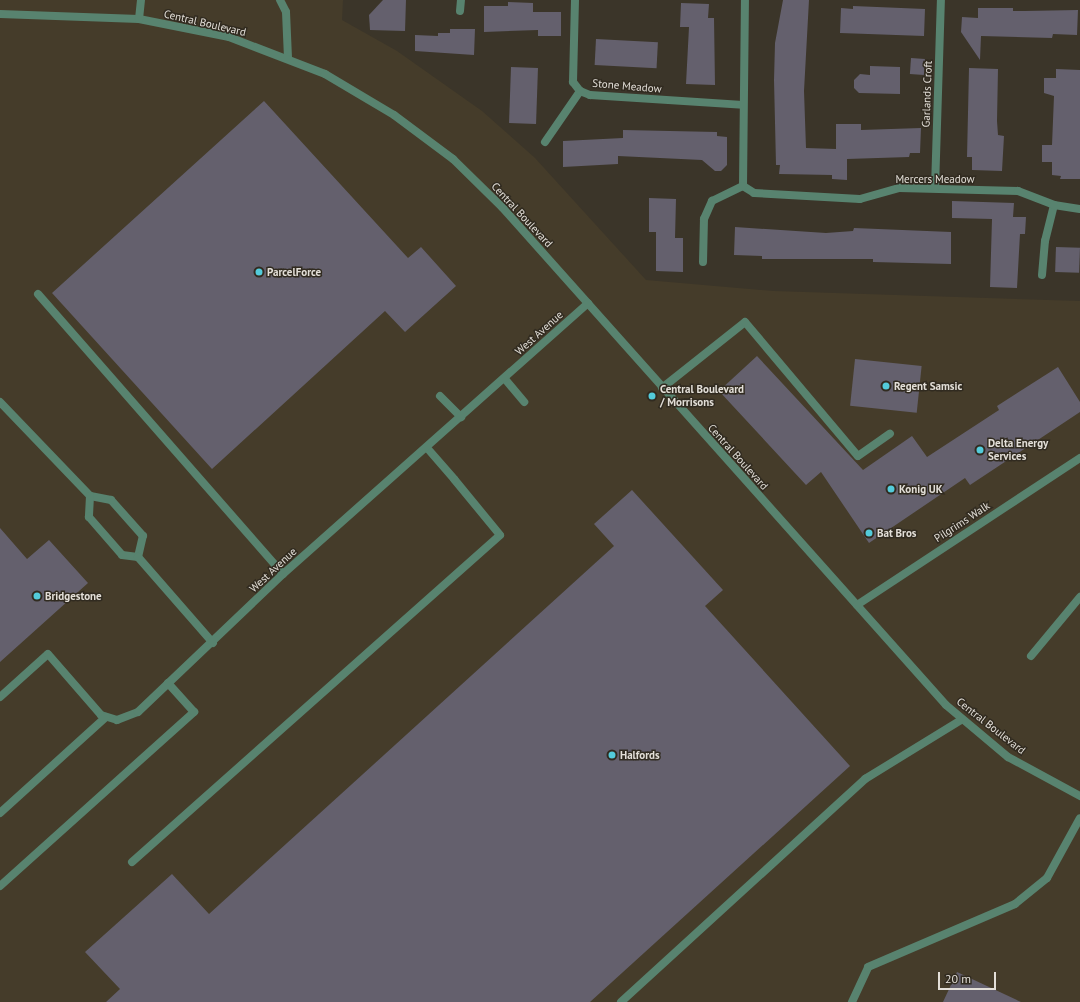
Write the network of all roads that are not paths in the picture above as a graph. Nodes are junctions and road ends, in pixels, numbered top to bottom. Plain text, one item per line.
1 (141, 0) edge
2 (280, 0) edge
3 (461, 0) edge
4 (574, 0) edge
5 (745, 0) edge
6 (940, 0) edge
7 (460, 11) dead end
8 (0, 14) edge
9 (139, 20) junction
10 (288, 58) junction
11 (580, 91) junction
12 (743, 105) junction
13 (545, 142) dead end
14 (743, 186) junction
15 (935, 188) junction
16 (1054, 205) junction
17 (1080, 209) edge
18 (703, 262) dead end
19 (1042, 275) dead end
20 (38, 294) dead end
21 (588, 303) junction
22 (505, 379) junction
23 (662, 388) junction
24 (440, 396) dead end
25 (0, 402) edge
26 (524, 402) dead end
27 (461, 417) junction
28 (890, 434) dead end
29 (428, 449) junction
30 (1080, 458) edge
31 (90, 496) junction
32 (138, 557) junction
33 (284, 574) junction
34 (1080, 597) edge
35 (857, 605) junction
36 (213, 642) junction
37 (1031, 656) dead end
38 (168, 683) junction
39 (0, 697) edge
40 (106, 717) junction
41 (961, 720) junction
42 (1080, 796) edge
43 (0, 814) edge
44 (1080, 818) edge
45 (132, 862) dead end
46 (0, 886) edge
47 (621, 1002) edge
48 (852, 1002) edge

1 - 9 street
2 - 10 street
3 - 7 street
4 - 11 street, Stone Meadow
5 - 12 street
6 - 15 street, Garlands Croft
8 - 9 street, Central Boulevard
9 - 10 street, Central Boulevard
10 - 21 street, Central Boulevard
11 - 12 street, Stone Meadow
11 - 13 street
12 - 14 street
14 - 15 street, Mercers Meadow
14 - 18 street
15 - 16 street, Mercers Meadow
16 - 17 street, Mercers Meadow
16 - 19 street
20 - 33 street
21 - 22 street, West Avenue
21 - 23 street, Central Boulevard
22 - 26 street
22 - 27 street, West Avenue
23 - 28 street
23 - 35 street, Central Boulevard
24 - 27 street
25 - 31 street
27 - 29 street, West Avenue
29 - 33 street, West Avenue
29 - 45 street
30 - 35 street, Pilgrims Walk
31 - 32 street
31 - 32 street
32 - 36 street
33 - 36 street, West Avenue
34 - 37 street
35 - 41 street, Central Boulevard
36 - 38 street, West Avenue
38 - 40 street, West Avenue
38 - 46 street
39 - 40 street
40 - 43 street
41 - 42 street, Central Boulevard
41 - 47 street
44 - 48 street

